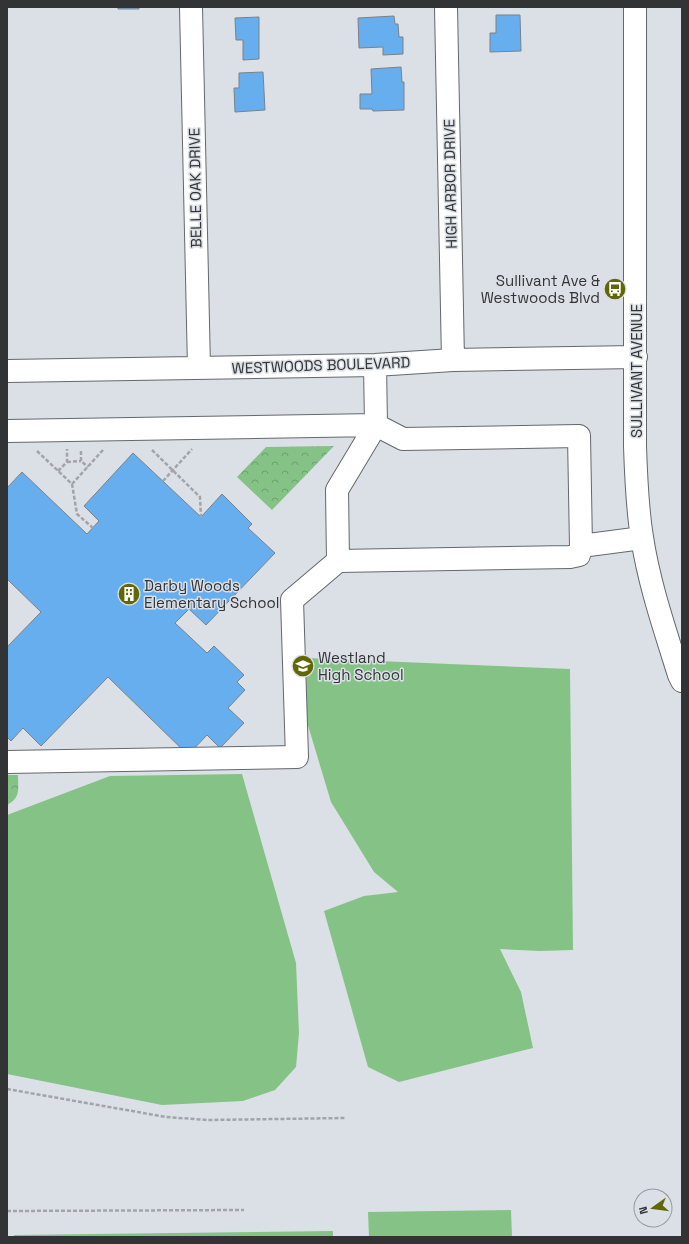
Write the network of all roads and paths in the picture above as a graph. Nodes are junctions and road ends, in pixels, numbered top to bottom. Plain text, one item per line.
1 (191, 7) edge
2 (446, 7) edge
3 (635, 7) edge
4 (636, 357) junction
5 (453, 360) junction
6 (375, 365) junction
7 (199, 368) junction
8 (7, 371) edge
9 (376, 425) junction
10 (7, 431) edge
11 (67, 444) dead end
12 (194, 447) dead end
13 (150, 448) dead end
14 (104, 449) dead end
15 (35, 450) dead end
16 (81, 450) dead end
17 (81, 461) junction
18 (67, 462) junction
19 (88, 467) junction
20 (173, 470) junction
21 (58, 471) junction
22 (163, 481) dead end
23 (72, 484) junction
24 (200, 517) dead end
25 (92, 528) dead end
26 (642, 538) junction
27 (581, 546) junction
28 (338, 561) junction
29 (682, 681) edge
30 (7, 762) edge
31 (7, 1089) edge
32 (346, 1118) dead end
33 (244, 1210) dead end
34 (7, 1211) edge

1 - 7 street, BELLE OAK DRIVE
2 - 5 street, HIGH ARBOR DRIVE
3 - 4 street, SULLIVANT AVENUE
4 - 5 street, WESTWOODS BOULEVARD
4 - 26 street, SULLIVANT AVENUE
5 - 6 street, WESTWOODS BOULEVARD
6 - 7 street, WESTWOODS BOULEVARD
6 - 9 street
7 - 8 street, WESTWOODS BOULEVARD
9 - 10 street
9 - 27 street
9 - 28 street
11 - 18 path
12 - 20 path
13 - 20 path
14 - 19 path
15 - 21 path
16 - 17 path
17 - 18 path
17 - 19 path
18 - 21 path
19 - 23 path
20 - 22 path
20 - 24 path
21 - 23 path
23 - 25 path
26 - 27 street
26 - 29 street, SULLIVANT AVENUE
27 - 28 street
28 - 30 street
31 - 32 path
33 - 34 path

